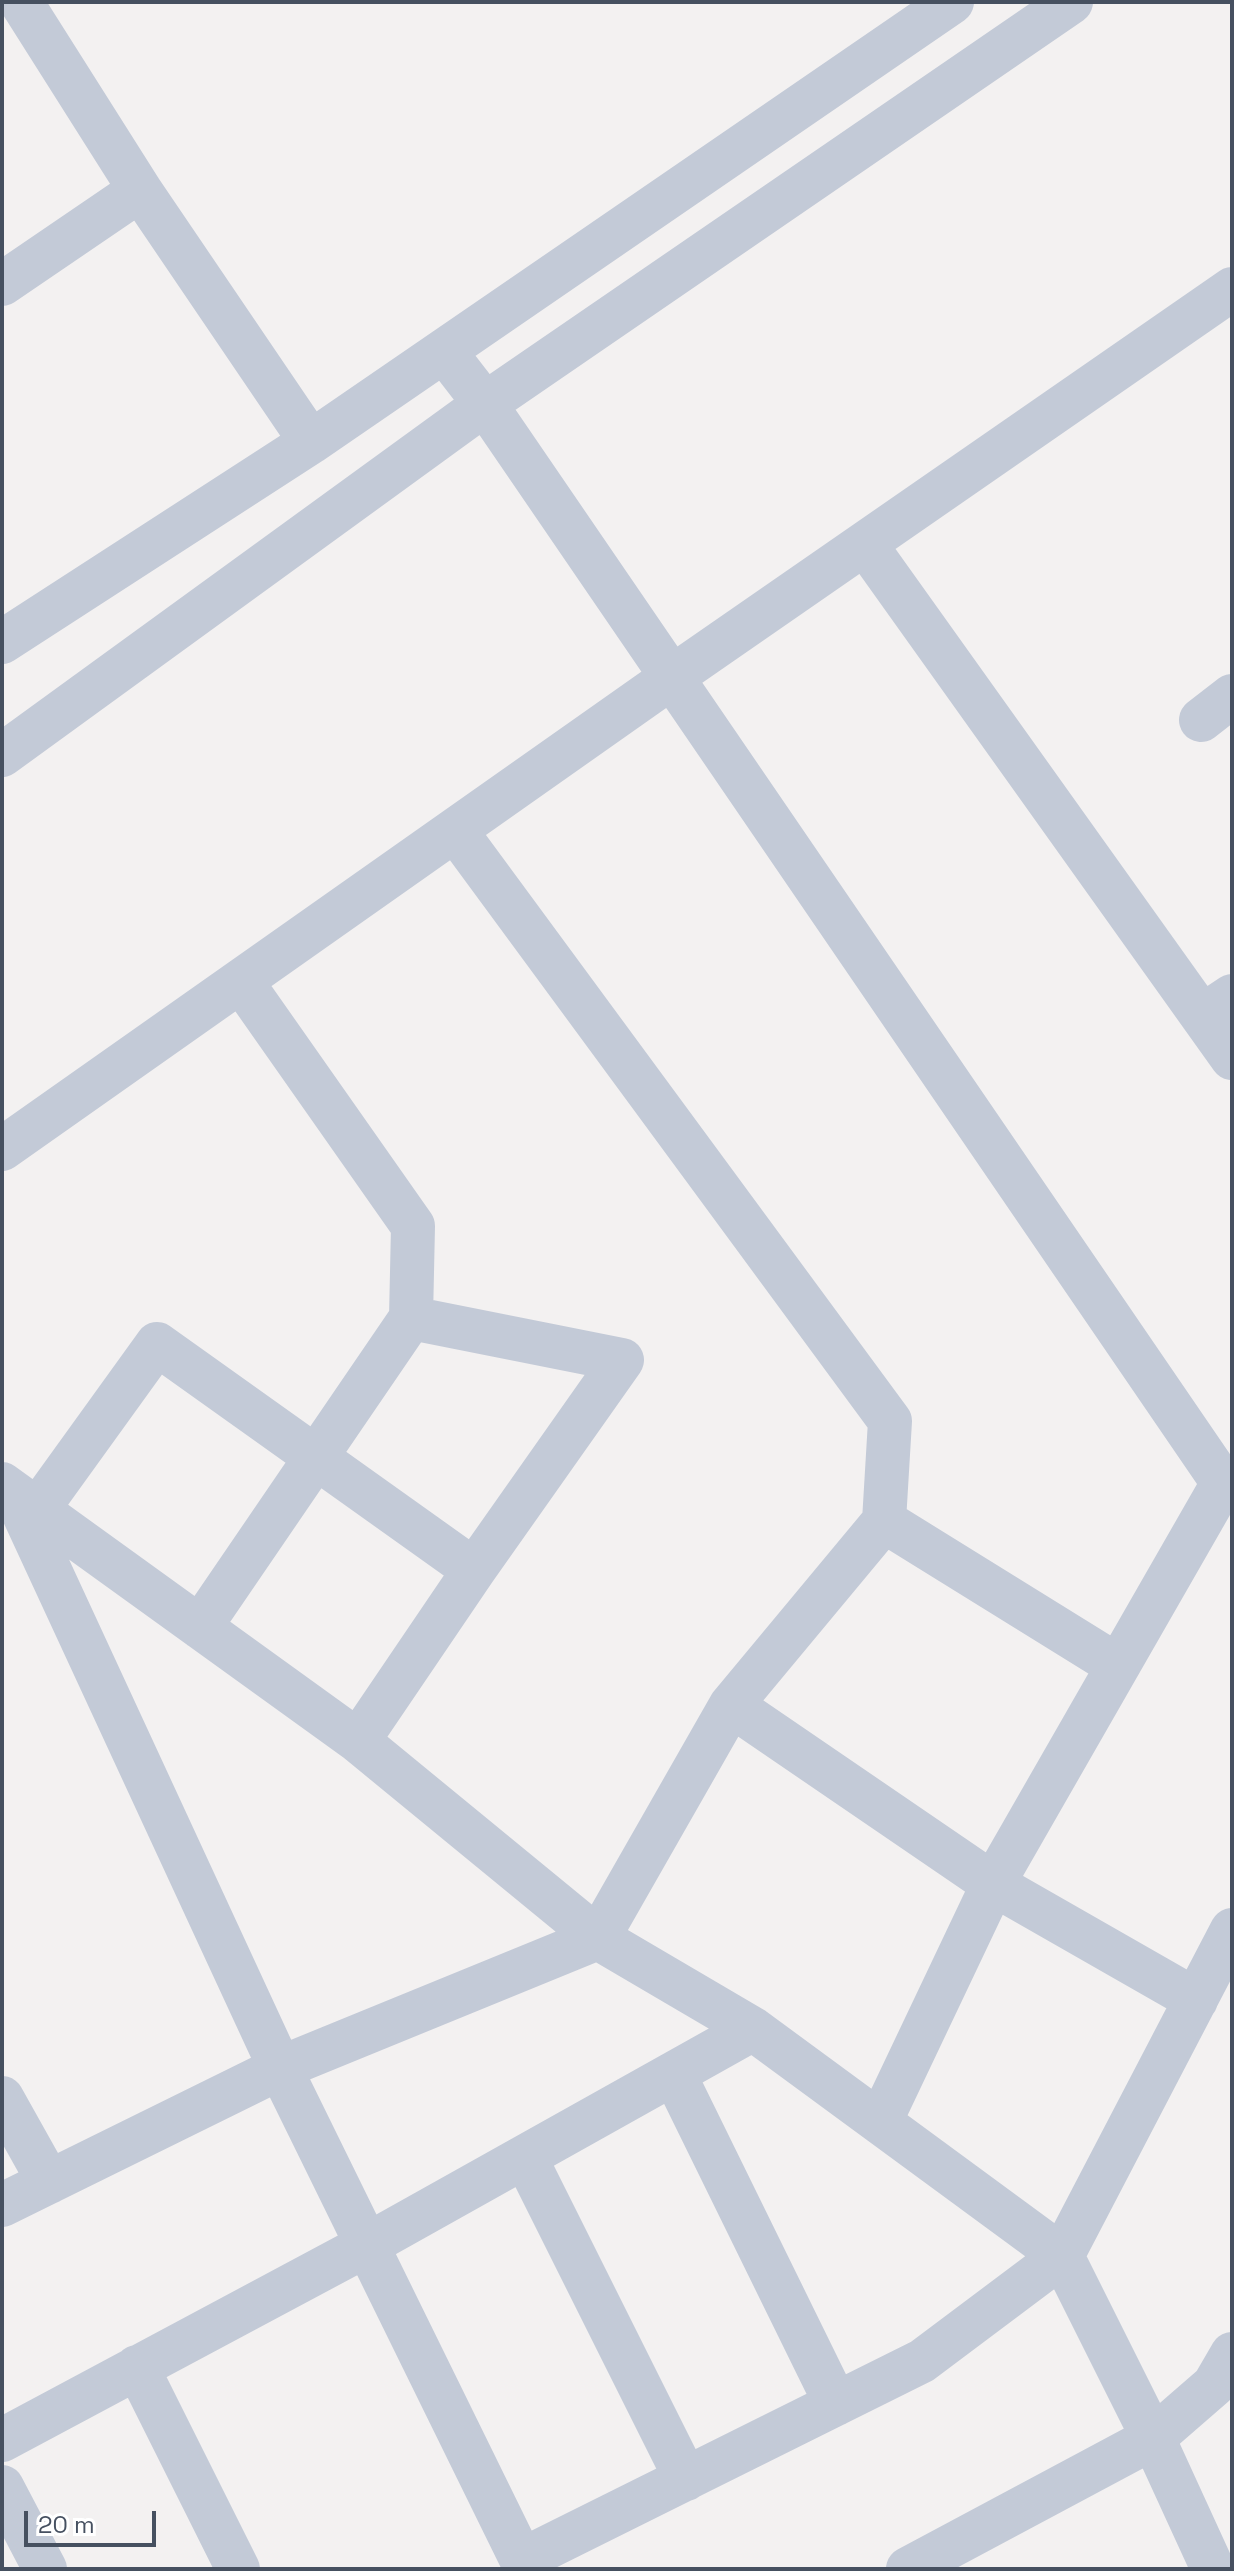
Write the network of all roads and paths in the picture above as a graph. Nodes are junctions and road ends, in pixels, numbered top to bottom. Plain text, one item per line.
1 (21, 2) edge
2 (952, 2) edge
3 (1071, 2) edge
4 (140, 190) junction
5 (2, 284) edge
6 (1232, 289) edge
7 (444, 351) junction
8 (485, 404) junction
9 (311, 442) junction
10 (865, 544) junction
11 (2, 642) edge
12 (672, 677) junction
13 (2, 755) edge
14 (455, 830) junction
15 (241, 981) junction
16 (1217, 1006) edge
17 (1232, 1058) edge
18 (2, 1149) edge
19 (411, 1318) junction
20 (316, 1457) junction
21 (1229, 1482) edge
22 (14, 1496) edge
23 (884, 1521) junction
24 (474, 1570) junction
25 (200, 1627) junction
26 (1118, 1666) junction
27 (731, 1705) junction
28 (358, 1741) junction
29 (993, 1884) junction
30 (1232, 1930) edge
31 (598, 1938) junction
32 (1196, 2000) junction
33 (753, 2029) junction
34 (280, 2068) junction
35 (674, 2074) junction
36 (2, 2098) edge
37 (880, 2122) junction
38 (525, 2157) junction
39 (49, 2182) junction
40 (2, 2205) edge
41 (367, 2245) junction
42 (1062, 2256) junction
43 (1232, 2354) edge
44 (137, 2367) junction
45 (836, 2404) junction
46 (1153, 2438) junction
47 (2, 2440) edge
48 (686, 2479) junction
49 (2, 2487) edge
50 (524, 2565) edge
51 (45, 2569) edge
52 (238, 2569) edge
53 (908, 2569) edge
54 (1213, 2569) edge

1 - 4 street
2 - 7 street
3 - 8 street
4 - 5 street
4 - 9 street
6 - 10 street
7 - 8 street
7 - 9 street
8 - 12 street
8 - 13 street
9 - 11 street
10 - 12 street
10 - 16 street
12 - 14 street
12 - 21 street
14 - 15 street
14 - 23 street
15 - 18 street
15 - 19 street
16 - 17 street
19 - 20 street
19 - 24 street
20 - 22 street
20 - 24 street
20 - 25 street
21 - 26 street
22 - 25 street
22 - 34 street
23 - 26 street
23 - 27 street
24 - 28 street
25 - 28 street
26 - 29 street
27 - 29 street
27 - 31 street
28 - 31 street
29 - 32 street
29 - 37 street
30 - 32 street
31 - 33 street
31 - 34 street
32 - 42 street
33 - 35 street
33 - 37 street
34 - 39 street
34 - 41 street
35 - 38 street
35 - 45 street
36 - 39 street
37 - 42 street
38 - 41 street
38 - 48 street
39 - 40 street
41 - 44 street
41 - 50 street
42 - 45 street
42 - 46 street
43 - 46 street
44 - 47 street
44 - 52 street
45 - 48 street
46 - 53 street
46 - 54 street
48 - 50 street
49 - 51 street

